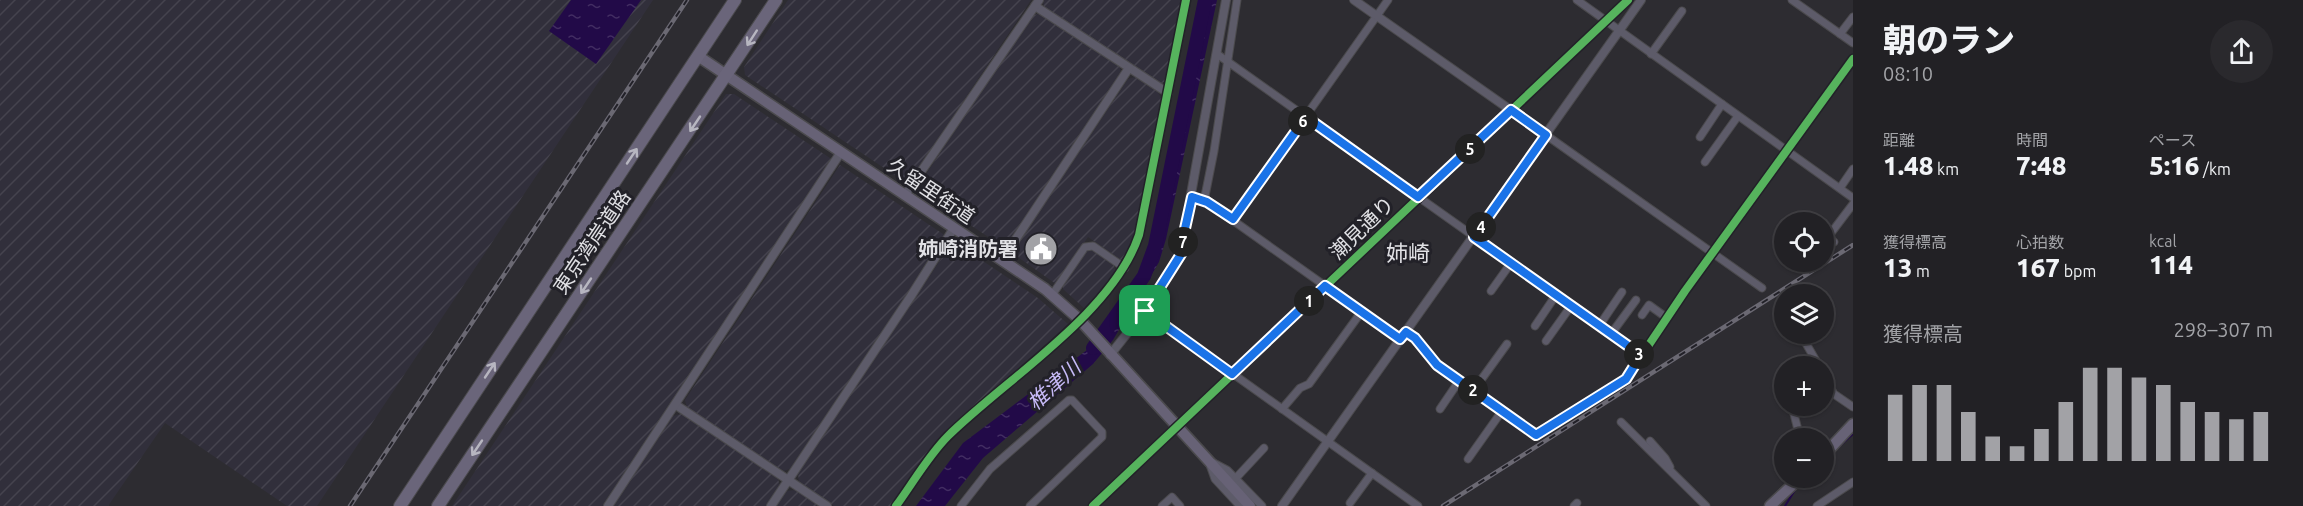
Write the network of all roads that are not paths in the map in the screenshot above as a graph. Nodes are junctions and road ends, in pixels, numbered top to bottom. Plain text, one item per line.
1 (735, 0) edge
2 (776, 0) edge
3 (1186, 0) edge
4 (1226, 0) edge
5 (1237, 0) edge
6 (1354, 0) edge
7 (1388, 0) edge
8 (1577, 0) edge
9 (1628, 0) edge
10 (1641, 0) edge
11 (1795, 1) edge
12 (1037, 3) edge
13 (1683, 11) dead end
14 (1376, 16) junction
15 (1853, 17) edge
16 (1605, 20) junction
17 (1620, 31) junction
18 (1840, 34) junction
19 (1853, 43) edge
20 (1217, 54) junction
21 (1651, 54) junction
22 (699, 56) junction
23 (1853, 59) edge
24 (1227, 61) junction
25 (1129, 69) junction
26 (727, 75) junction
27 (1168, 93) junction
28 (1722, 104) junction
29 (1511, 110) junction
30 (1738, 116) junction
31 (1306, 117) junction
32 (1206, 119) junction
33 (1218, 122) junction
34 (1546, 135) junction
35 (1700, 137) dead end
36 (1785, 150) junction
37 (841, 152) junction
38 (1705, 162) dead end
39 (1853, 169) edge
40 (1840, 188) junction
41 (905, 195) junction
42 (1192, 197) junction
43 (1418, 197) junction
44 (1853, 198) edge
45 (1203, 201) junction
46 (1853, 204) edge
47 (1233, 219) junction
48 (954, 228) junction
49 (1834, 229) edge
50 (1474, 237) junction
51 (1713, 253) junction
52 (1002, 260) junction
53 (1511, 263) junction
54 (1125, 268) junction
55 (1325, 286) junction
56 (1762, 288) dead end
57 (1491, 291) dead end
58 (1622, 292) dead end
59 (1052, 295) junction
60 (1556, 296) junction
61 (1636, 300) dead end
62 (1571, 306) junction
63 (1145, 311) junction
64 (1362, 311) junction
65 (1642, 315) dead end
66 (1667, 318) junction
67 (1083, 324) junction
68 (1535, 326) dead end
69 (1599, 326) junction
70 (1611, 334) junction
71 (1403, 335) junction
72 (1546, 341) dead end
73 (1507, 344) dead end
74 (1108, 352) junction
75 (1641, 355) junction
76 (1232, 374) junction
77 (1459, 381) junction
78 (1473, 391) junction
79 (1834, 394) edge
80 (676, 405) junction
81 (1853, 407) edge
82 (1282, 409) junction
83 (1440, 409) dead end
84 (1502, 411) junction
85 (1621, 422) dead end
86 (1853, 424) edge
87 (1177, 426) junction
88 (1327, 441) junction
89 (1650, 441) dead end
90 (1834, 444) edge
91 (1264, 448) dead end
92 (1468, 459) dead end
93 (1208, 460) junction
94 (1372, 473) junction
95 (1672, 473) junction
96 (1236, 478) junction
97 (788, 481) junction
98 (1853, 482) edge
99 (1788, 489) joint
100 (1350, 503) dead end
101 (400, 506) edge
102 (438, 506) edge
103 (608, 506) edge
104 (771, 506) edge
105 (827, 506) edge
106 (897, 506) edge
107 (961, 506) edge
108 (1031, 506) edge
109 (1093, 506) edge
110 (1162, 506) edge
111 (1180, 506) edge
112 (1240, 506) edge
113 (1250, 506) edge
114 (1262, 506) edge
115 (1282, 506) edge
116 (1418, 506) edge
117 (1706, 506) edge
118 (1770, 506) edge
119 (1779, 506) edge
120 (1817, 506) edge

1 - 22 highway, 東京湾岸道路
2 -> 26 highway, 東京湾岸道路
3 - 27 street
4 - 20 street
5 - 24 street
6 - 14 street
7 - 14 street
8 - 16 street
9 - 16 street, 潮見通り
10 - 17 street
11 - 18 street
12 - 25 street
12 - 41 street
13 - 21 street
14 - 29 street
14 - 31 street
15 - 18 street
16 - 17 street
16 - 29 street, 潮見通り
17 - 21 street
17 - 34 street
18 - 19 street
20 - 24 street
20 - 32 street
21 - 28 street
22 - 26 main road, 久留里街道
101 -> 22 highway, 東京湾岸道路
23 - 36 street
24 - 31 street
24 - 33 street
25 - 27 street
25 - 52 street
26 - 37 main road, 久留里街道
26 -> 102 highway, 東京湾岸道路
27 - 54 street
28 - 30 street
28 - 35 street
29 - 34 street
29 - 43 street, 潮見通り
30 - 36 street
30 - 38 street
31 - 43 street
31 - 47 street
32 - 33 street
32 - 42 street
33 - 45 street
34 - 50 street
34 - 51 street
36 - 40 street
36 - 51 street
37 - 41 main road, 久留里街道
37 - 80 street
39 - 40 street
40 - 44 street
41 - 48 main road, 久留里街道
42 - 45 street
42 - 63 street
43 - 50 street
43 - 55 street, 潮見通り
45 - 47 street
46 - 49 street
47 - 55 street
48 - 52 main road, 久留里街道
48 - 97 street
50 - 53 street
50 - 71 street
51 - 56 street
51 - 66 street
52 - 59 main road, 久留里街道
53 - 57 street
53 - 60 street
54 - 59 street
54 - 67 street
55 - 64 street
55 - 76 street, 潮見通り
58 - 69 street
59 - 67 main road, 久留里街道
60 - 62 street
60 - 68 street
61 - 70 street
62 - 69 street
62 - 72 street
63 - 74 street
63 - 76 street
64 - 71 street
64 - 82 street
65 - 66 street
66 - 75 street
67 - 74 main road, 久留里街道
67 - 106 street
69 - 70 street
70 - 75 street
71 - 77 street
71 - 88 street
73 - 78 street
74 - 87 main road, 久留里街道
75 - 84 street
76 - 82 street
76 - 87 street, 潮見通り
77 - 78 street
77 - 83 street
78 - 84 street
79 - 81 street
80 - 97 street
80 - 103 street
82 - 88 street
84 - 92 street
85 - 95 street
86 - 90 main road
87 - 93 main road, 久留里街道
87 - 109 street, 潮見通り
88 - 94 street
88 - 115 street
89 - 95 street
91 - 96 street
93 - 96 street
93 - 112 street
93 - 113 main road, 久留里街道
94 - 100 street
94 - 116 street
95 - 117 street
96 - 114 street
97 - 104 street
97 - 105 street
98 - 120 street
99 - 118 main road
99 - 119 street
107 - 108 street
110 - 111 street

